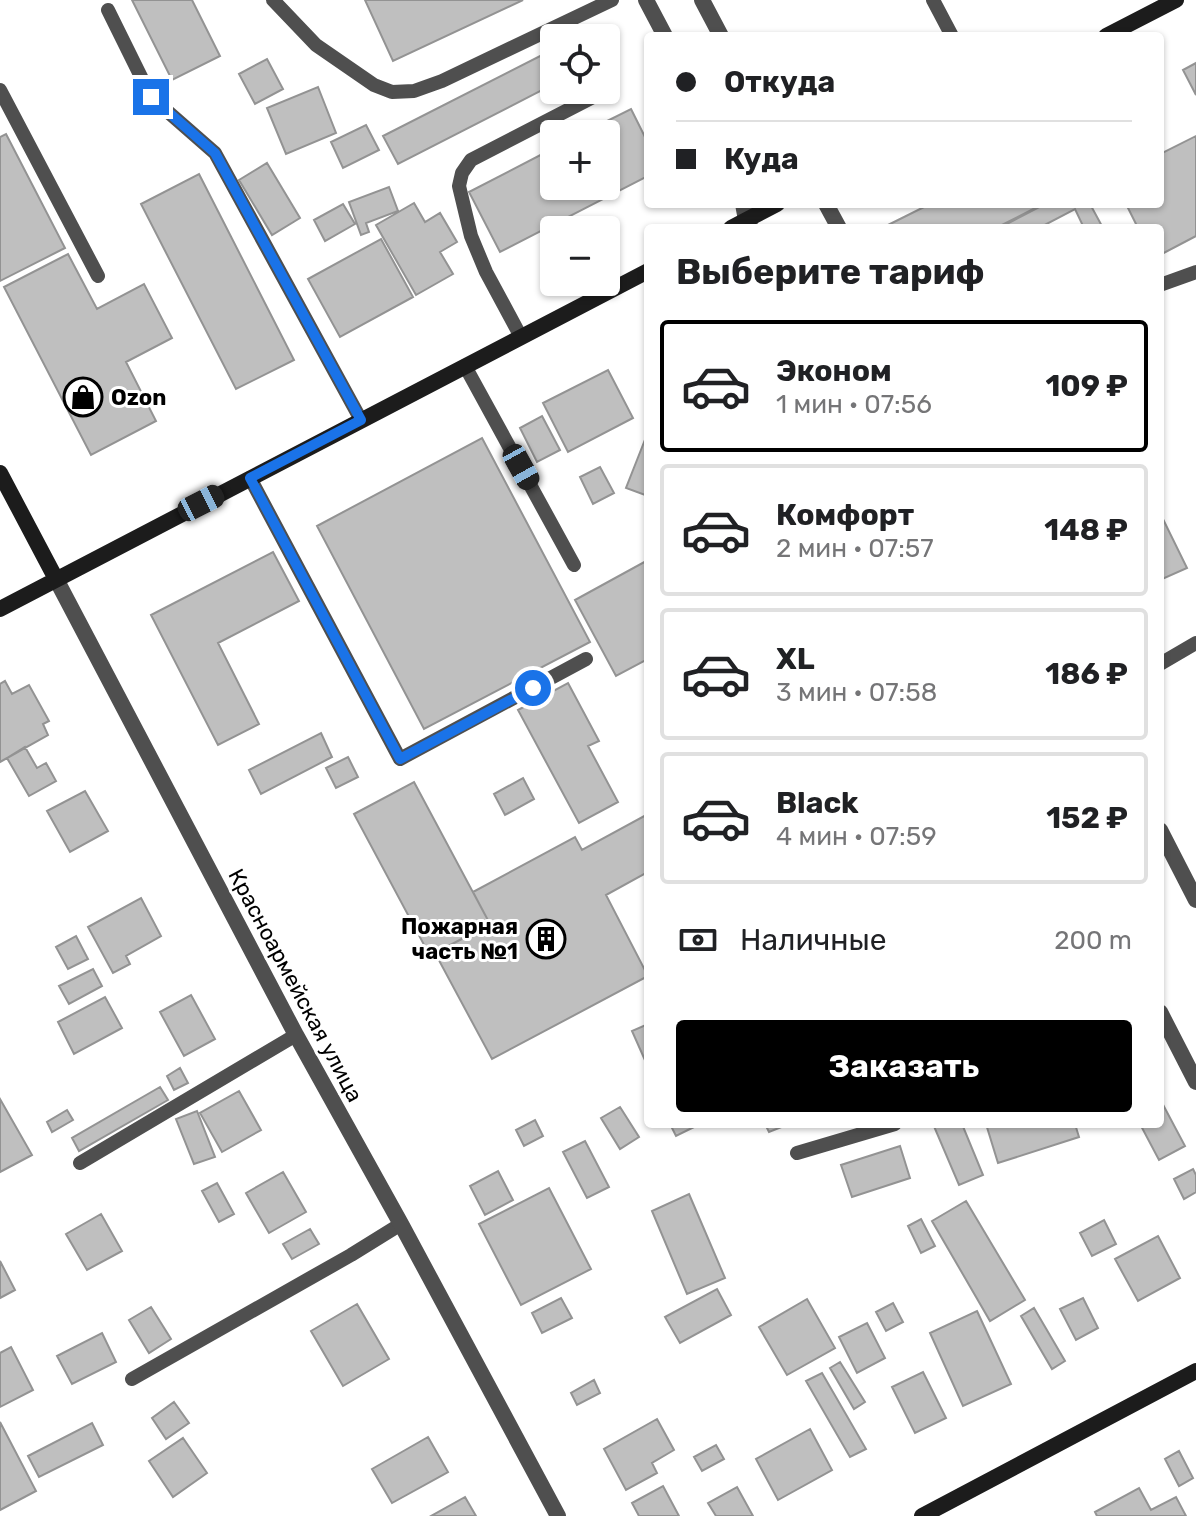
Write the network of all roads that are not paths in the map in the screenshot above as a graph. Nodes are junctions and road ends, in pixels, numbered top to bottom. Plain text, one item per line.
1 (273, 0) edge
2 (612, 0) edge
3 (646, 0) edge
4 (702, 0) edge
5 (933, 0) edge
6 (1176, 0) edge
7 (108, 10) dead end
8 (663, 32) edge
9 (719, 32) edge
10 (950, 32) edge
11 (1114, 32) edge
12 (0, 90) edge
13 (580, 104) edge
14 (768, 208) edge
15 (747, 217) edge
16 (1196, 272) edge
17 (644, 273) edge
18 (98, 276) dead end
19 (1164, 284) edge
20 (521, 337) junction
21 (465, 366) junction
22 (361, 420) junction
23 (0, 473) edge
24 (250, 478) junction
25 (574, 565) dead end
26 (56, 579) junction
27 (0, 609) edge
28 (1196, 643) edge
29 (586, 659) dead end
30 (1164, 662) edge
31 (1164, 838) edge
32 (1196, 900) edge
33 (1164, 1026) edge
34 (296, 1035) junction
35 (1196, 1082) edge
36 (881, 1128) edge
37 (797, 1153) dead end
38 (80, 1163) dead end
39 (401, 1224) junction
40 (1196, 1371) edge
41 (132, 1379) dead end
42 (558, 1516) edge
43 (922, 1516) edge

1 - 2 lane
3 - 8 street
4 - 9 street
5 - 10 lane
6 - 11 street
7 - 22 lane
12 - 18 lane
13 - 20 lane
14 - 15 street
16 - 19 lane
17 - 20 street
20 - 21 street
21 - 22 street
21 - 25 lane
22 - 24 street
23 - 26 street, Красноармейская улица
24 - 26 street
24 - 29 lane
26 - 27 street
26 - 34 street, Красноармейская улица
28 - 30 lane
31 - 32 street
33 - 35 street
34 - 38 lane
34 - 39 street, Красноармейская улица
36 - 37 lane
39 - 41 lane
39 - 42 street, Красноармейская улица
40 - 43 street

